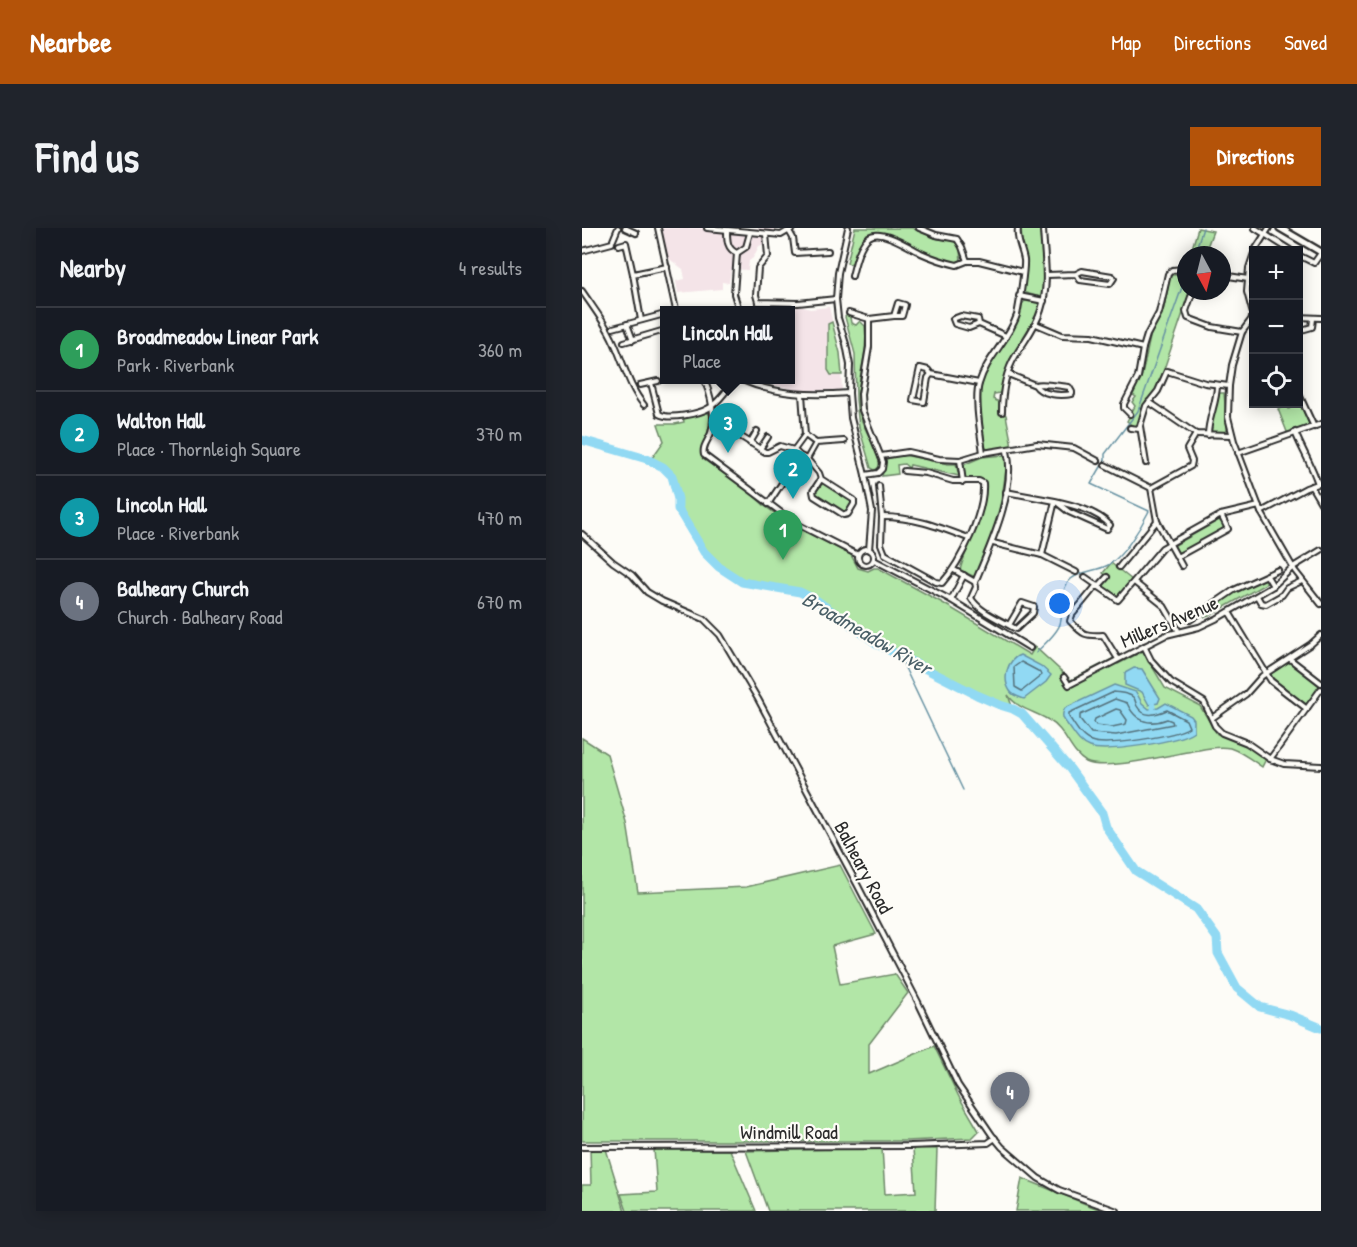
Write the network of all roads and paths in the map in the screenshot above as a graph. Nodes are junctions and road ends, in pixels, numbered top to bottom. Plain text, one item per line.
1 (618, 228) edge
2 (625, 228) edge
3 (658, 228) edge
4 (707, 228) edge
5 (848, 228) edge
6 (919, 228) edge
7 (1018, 228) edge
8 (1255, 228) edge
9 (1269, 228) edge
10 (1280, 228) edge
11 (1043, 229) edge
12 (739, 230) edge
13 (791, 230) edge
14 (727, 231) junction
15 (636, 232) dead end
16 (750, 233) junction
17 (766, 234) junction
18 (1265, 234) junction
19 (619, 245) dead end
20 (1258, 246) edge
21 (1284, 246) edge
22 (582, 250) edge
23 (828, 251) dead end
24 (1321, 252) edge
25 (737, 253) junction
26 (1303, 257) edge
27 (967, 261) junction
28 (847, 265) dead end
29 (667, 267) junction
30 (854, 267) junction
31 (1177, 270) edge
32 (1023, 272) junction
33 (633, 274) junction
34 (1076, 274) junction
35 (1249, 274) edge
36 (1047, 275) junction
37 (852, 276) dead end
38 (1231, 276) edge
39 (1248, 279) junction
40 (582, 291) edge
41 (1019, 296) junction
42 (836, 299) junction
43 (1190, 300) edge
44 (1249, 300) edge
45 (1044, 301) junction
46 (675, 306) edge
47 (738, 306) edge
48 (849, 313) dead end
49 (660, 315) edge
50 (856, 315) junction
51 (894, 316) dead end
52 (1303, 318) edge
53 (1321, 318) edge
54 (869, 319) junction
55 (1313, 319) junction
56 (640, 320) junction
57 (854, 323) dead end
58 (627, 324) junction
59 (979, 324) junction
60 (1036, 324) junction
61 (1248, 325) edge
62 (613, 328) dead end
63 (1303, 330) edge
64 (660, 332) edge
65 (1242, 332) junction
66 (1006, 336) junction
67 (633, 340) junction
68 (624, 342) dead end
69 (1143, 348) junction
70 (931, 374) junction
71 (1008, 374) junction
72 (658, 381) dead end
73 (651, 383) junction
74 (979, 383) junction
75 (705, 384) edge
76 (731, 384) edge
77 (755, 384) edge
78 (640, 385) dead end
79 (1035, 385) junction
80 (1217, 385) junction
81 (1228, 386) junction
82 (849, 393) junction
83 (802, 394) junction
84 (995, 397) dead end
85 (1002, 398) junction
86 (1149, 402) junction
87 (645, 405) dead end
88 (712, 406) junction
89 (1303, 407) edge
90 (1002, 412) dead end
91 (1130, 414) dead end
92 (713, 423) junction
93 (1321, 424) edge
94 (1314, 427) junction
95 (1130, 428) dead end
96 (1140, 429) junction
97 (758, 431) dead end
98 (1295, 432) junction
99 (1196, 434) junction
100 (805, 435) junction
101 (1208, 435) junction
102 (1232, 435) junction
103 (768, 438) dead end
104 (844, 441) dead end
105 (750, 443) junction
106 (816, 443) junction
107 (760, 449) junction
108 (794, 450) junction
109 (1007, 451) junction
110 (983, 453) junction
111 (1238, 453) junction
112 (800, 456) junction
113 (881, 456) junction
114 (807, 459) junction
115 (960, 460) junction
116 (1098, 461) dead end
117 (1146, 463) dead end
118 (1105, 465) dead end
119 (904, 471) dead end
120 (866, 475) junction
121 (821, 479) junction
122 (963, 482) junction
123 (1319, 483) edge
124 (879, 486) dead end
125 (1311, 486) junction
126 (1151, 488) junction
127 (1006, 492) junction
128 (1055, 501) junction
129 (1321, 503) edge
130 (768, 504) junction
131 (1258, 507) junction
132 (1261, 512) junction
133 (1221, 515) junction
134 (882, 517) junction
135 (1157, 521) junction
136 (582, 534) edge
137 (968, 538) junction
138 (992, 543) junction
139 (1169, 543) junction
140 (869, 550) junction
141 (1321, 550) edge
142 (858, 555) junction
143 (1042, 555) junction
144 (1177, 557) junction
145 (874, 560) junction
146 (1182, 566) dead end
147 (1119, 567) dead end
148 (1293, 567) junction
149 (954, 570) junction
150 (1278, 570) dead end
151 (1076, 572) dead end
152 (964, 575) junction
153 (1267, 576) junction
154 (1085, 577) dead end
155 (1107, 577) dead end
156 (1302, 581) junction
157 (975, 582) junction
158 (1134, 582) junction
159 (1097, 586) junction
160 (1273, 586) junction
161 (1257, 596) junction
162 (951, 600) junction
163 (1321, 604) edge
164 (1229, 612) junction
165 (1200, 614) junction
166 (1190, 620) dead end
167 (1205, 624) junction
168 (1009, 625) junction
169 (1178, 630) junction
170 (1321, 635) edge
171 (1144, 646) junction
172 (1030, 648) dead end
173 (1118, 659) junction
174 (1290, 659) junction
175 (1266, 673) junction
176 (1064, 677) dead end
177 (1321, 683) edge
178 (1321, 688) edge
179 (1307, 710) junction
180 (1212, 718) junction
181 (1270, 759) junction
182 (1321, 766) edge
183 (995, 1138) junction
184 (582, 1147) edge
185 (1117, 1211) edge

1 - 22 street
2 - 15 street
3 - 29 street
4 - 14 street
5 - 42 street
6 - 27 street
7 - 32 street
8 - 18 street
9 - 18 street
10 - 24 street
11 - 36 street
12 - 14 street
12 - 16 street
13 - 17 street
13 - 23 street
14 - 25 street
16 - 17 street
16 - 25 street
17 - 42 street
18 - 20 street
18 - 21 street
19 - 33 street
24 - 26 street
25 - 47 street
27 - 30 street
27 - 32 street
28 - 30 street
29 - 33 street
29 - 46 street
30 - 37 street
31 - 69 street
32 - 41 street
33 - 56 street
34 - 34 street
34 - 36 street
35 - 39 street
36 - 45 street
38 - 39 street
39 - 44 street
40 - 87 street
41 - 45 street
41 - 66 street
42 - 82 street
43 - 65 street
45 - 60 street
48 - 50 street
49 - 56 street
50 - 54 street
50 - 57 street
51 - 54 street
52 - 55 street
53 - 55 street
54 - 113 street
55 - 63 street
56 - 58 street
58 - 62 street
58 - 67 street
59 - 59 street
59 - 66 street
60 - 69 street
60 - 71 street
61 - 65 street
64 - 67 street
65 - 81 street
66 - 74 street
67 - 68 street
69 - 91 street
70 - 70 street
70 - 74 street
71 - 79 street
71 - 85 street
72 - 73 street
73 - 78 street
73 - 88 street
74 - 110 street
75 - 88 street
76 - 88 street
77 - 83 street
79 - 79 street
80 - 81 street
80 - 86 street
80 - 101 street
81 - 102 street
82 - 83 street
82 - 120 street
83 - 100 street
84 - 85 street
85 - 90 street
86 - 96 street
86 - 99 street
88 - 92 street
89 - 94 street
92 - 105 street
92 - 130 street
93 - 94 street
94 - 98 street
95 - 96 street
96 - 117 street
97 - 105 street
98 - 111 street
98 - 123 street
99 - 101 street
99 - 126 street
100 - 106 street
100 - 108 street
101 - 102 street
102 - 111 street
103 - 107 street
104 - 106 street
105 - 107 street
106 - 114 street
107 - 108 street
108 - 112 street
109 - 110 street
109 - 116 street
109 - 127 street
110 - 115 street
111 - 131 street
112 - 114 street
112 - 130 street
113 - 115 street
113 - 120 street
114 - 121 street
115 - 122 street
118 - 126 street
119 - 122 street
120 - 140 street
121 - 121 street
122 - 137 street
123 - 125 street
124 - 134 street
125 - 129 street
125 - 132 street
126 - 135 street
127 - 128 street
127 - 138 street
128 - 128 street
128 - 143 street
130 - 142 street
131 - 132 street
131 - 133 street
132 - 148 street
133 - 139 street
133 - 144 street
134 - 137 street
134 - 149 street
135 - 139 street
135 - 147 street
136 - 183 street, Balheary Road
137 - 149 street
138 - 143 street
138 - 157 street
139 - 144 street
139 - 158 street
140 - 142 street
140 - 145 street
141 - 148 street, Millers Avenue
142 - 145 street
143 - 151 street
144 - 146 street
145 - 162 street
148 - 156 street
148 - 160 street, Millers Avenue
149 - 152 street
150 - 153 street
152 - 157 street
152 - 162 street
153 - 160 street
153 - 165 street
154 - 159 street
155 - 159 street
156 - 161 street
156 - 163 street
157 - 168 street
158 - 159 street
158 - 169 street
159 - 173 street
160 - 161 street, Millers Avenue
161 - 164 street, Millers Avenue
162 - 172 street
164 - 167 street, Millers Avenue
164 - 175 street
165 - 166 street
165 - 167 street
167 - 169 street, Millers Avenue
168 - 168 street
169 - 171 street, Millers Avenue
170 - 174 street
171 - 173 street, Millers Avenue
171 - 180 street
173 - 176 street, Millers Avenue
174 - 175 street
174 - 177 street
175 - 179 street
175 - 180 street
178 - 179 street
179 - 181 street
180 - 181 street
181 - 182 street
183 - 184 street, Windmill Road
183 - 185 street, Balheary Road

